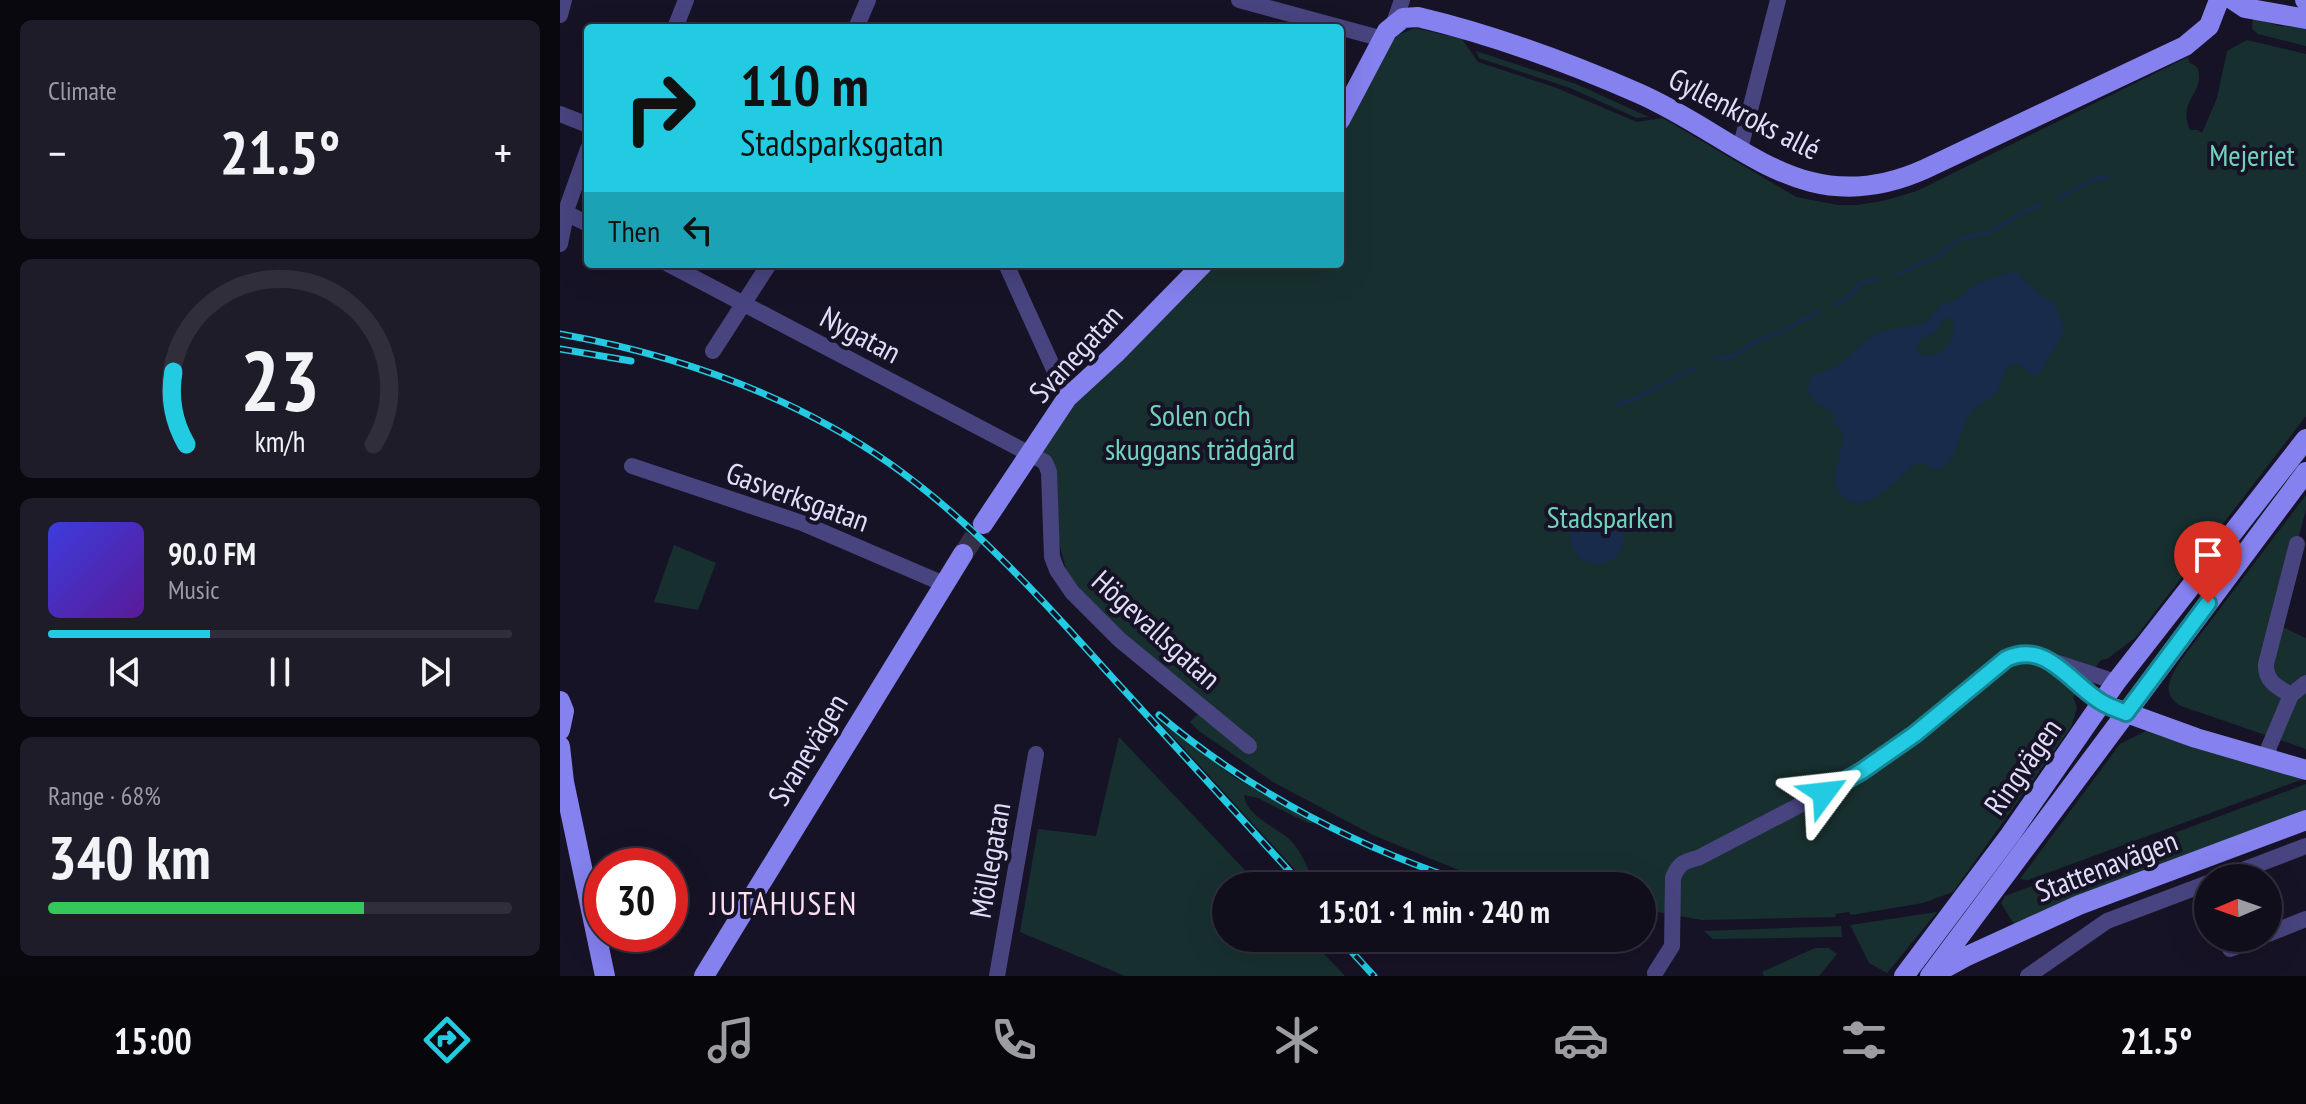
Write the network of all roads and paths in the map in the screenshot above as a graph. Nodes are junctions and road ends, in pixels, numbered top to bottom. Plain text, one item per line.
1 (564, 0) edge
2 (686, 0) edge
3 (868, 0) edge
4 (1239, 0) edge
5 (1402, 0) edge
6 (1778, 0) edge
7 (2219, 0) edge
8 (2233, 0) edge
9 (560, 15) edge
10 (2306, 19) edge
11 (677, 24) edge
12 (858, 24) edge
13 (1388, 31) junction
14 (1344, 113) edge
15 (560, 114) edge
16 (584, 123) edge
17 (1740, 149) junction
18 (584, 160) edge
19 (568, 214) junction
20 (584, 222) edge
21 (560, 244) edge
22 (676, 268) edge
23 (767, 268) edge
24 (1008, 268) edge
25 (1199, 268) edge
26 (745, 304) junction
27 (713, 351) dead end
28 (1067, 398) junction
29 (2306, 439) edge
30 (1029, 453) junction
31 (632, 466) dead end
32 (2306, 472) edge
33 (983, 524) tunnel mouth
34 (2297, 544) dead end
35 (963, 554) tunnel mouth
36 (944, 584) junction
37 (2050, 660) junction
38 (2116, 682) junction
39 (2306, 683) edge
40 (2291, 695) junction
41 (560, 701) edge
42 (2102, 703) junction
43 (2132, 705) junction
44 (561, 726) edge
45 (560, 746) edge
46 (1249, 746) dead end
47 (2268, 753) junction
48 (1036, 754) dead end
49 (2306, 759) edge
50 (2306, 770) edge
51 (562, 779) edge
52 (2306, 820) edge
53 (2306, 846) edge
54 (2259, 864) edge
55 (2194, 891) edge
56 (2306, 919) edge
57 (2282, 928) edge
58 (1655, 973) dead end
59 (605, 976) edge
60 (704, 976) edge
61 (997, 976) edge
62 (1904, 976) edge
63 (1930, 976) edge
64 (2028, 976) edge

1 - 9 street
2 - 11 street
3 - 12 street
4 - 13 street
5 - 13 street
6 - 17 street
7 - 17 street, Gyllenkroks allé
8 - 10 street
13 - 14 street
13 - 17 street, Gyllenkroks allé
15 - 16 street
18 - 19 street
19 - 20 street
19 - 21 street
22 - 26 street, Nygatan
23 - 26 street
24 - 28 street
25 - 28 street, Svanegatan
26 - 27 street
26 - 30 street, Nygatan
28 - 30 street, Svanegatan
29 - 38 street, Ringvägen
30 - 33 street
30 - 46 street, Högevallsgatan
31 - 36 street, Gasverksgatan
32 - 43 street, Ringvägen
34 - 40 street
35 - 36 street, Svanevägen
36 - 60 street, Svanevägen
37 - 38 street
37 - 42 street
37 - 58 street
38 - 42 street, Ringvägen
38 - 43 street
39 - 40 street
40 - 47 street
41 - 44 street
42 - 43 street
42 - 62 street, Ringvägen
43 - 47 street
43 - 63 street, Ringvägen
45 - 51 street
47 - 49 street
47 - 50 street
48 - 61 street, Möllegatan
51 - 59 street
52 - 63 street, Stattenavägen
53 - 54 street
55 - 64 street
56 - 57 street

